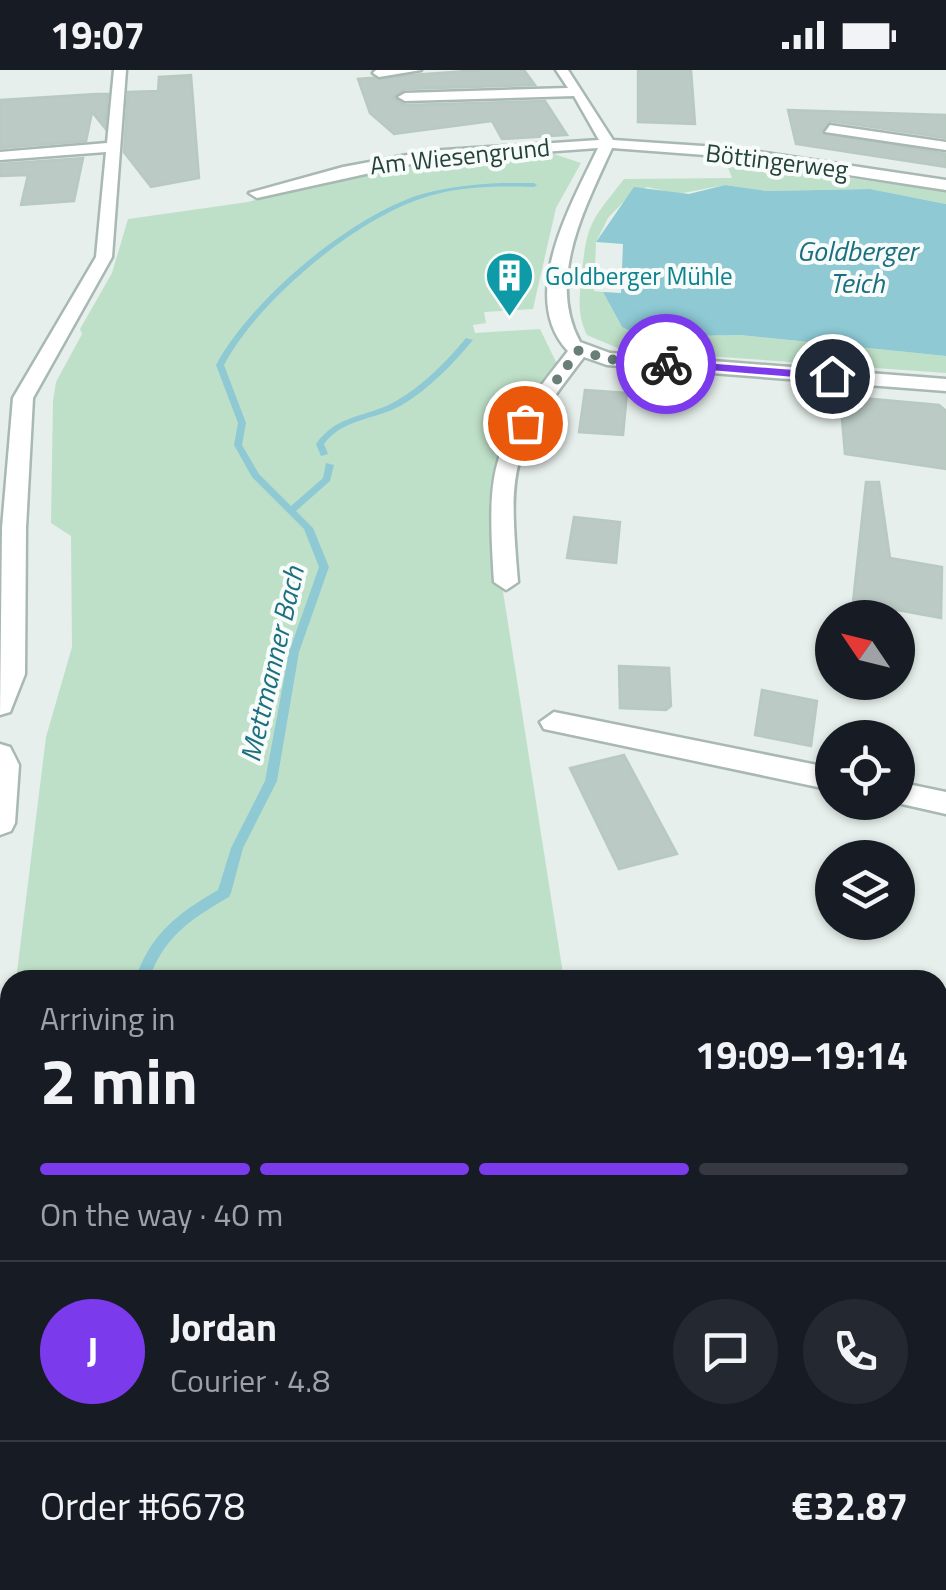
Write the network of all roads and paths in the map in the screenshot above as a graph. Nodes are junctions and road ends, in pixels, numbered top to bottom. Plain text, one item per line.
1 (120, 70) edge
2 (414, 70) edge
3 (562, 70) edge
4 (379, 73) dead end
5 (580, 92) junction
6 (405, 97) dead end
7 (830, 129) dead end
8 (606, 144) junction
9 (946, 146) edge
10 (114, 147) junction
11 (0, 156) edge
12 (946, 184) edge
13 (257, 194) dead end
14 (579, 350) junction
15 (946, 386) edge
16 (506, 582) dead end
17 (0, 705) edge
18 (554, 722) dead end
19 (0, 754) edge
20 (815, 776) edge
21 (915, 796) edge
22 (946, 802) edge
23 (0, 823) edge

1 - 10 street
2 - 4 street
3 - 5 street
5 - 6 street
5 - 8 street
7 - 9 street
8 - 12 street, Böttingerweg
8 - 13 street, Am Wiesengrund
8 - 14 street
10 - 11 street
10 - 17 street
14 - 15 street
14 - 16 street
18 - 20 street
19 - 23 street
21 - 22 street

